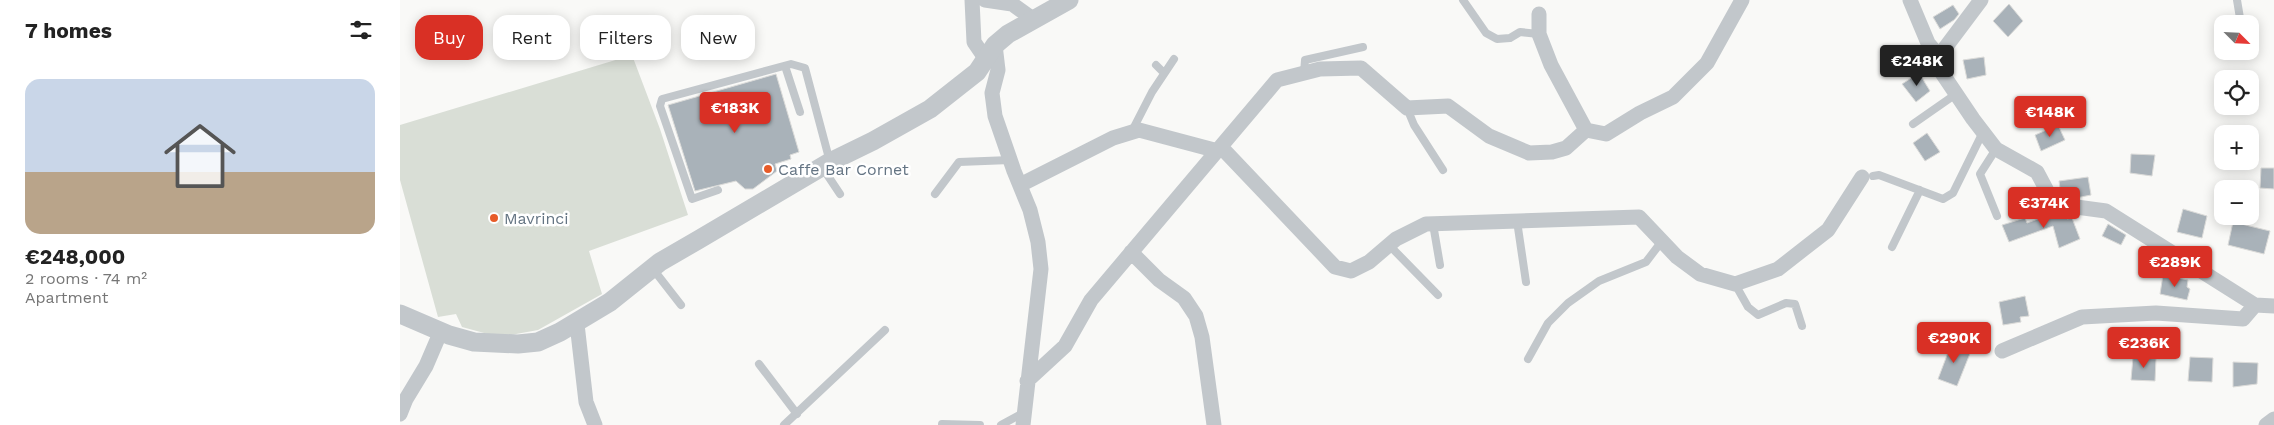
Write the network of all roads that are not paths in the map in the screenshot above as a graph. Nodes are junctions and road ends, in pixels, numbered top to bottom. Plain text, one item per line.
1 (978, 0) edge
2 (1069, 0) edge
3 (1463, 0) edge
4 (1742, 0) edge
5 (1910, 0) edge
6 (1981, 0) edge
7 (2237, 0) edge
8 (1012, 2) edge
9 (1539, 14) dead end
10 (2240, 15) edge
11 (1033, 20) junction
12 (1539, 34) junction
13 (1363, 47) dead end
14 (990, 52) junction
15 (1939, 56) junction
16 (1174, 60) dead end
17 (1156, 65) dead end
18 (785, 66) junction
19 (1164, 73) junction
20 (1304, 73) junction
21 (1956, 94) junction
22 (1407, 108) junction
23 (800, 112) dead end
24 (1912, 124) dead end
25 (1586, 130) junction
26 (1132, 132) junction
27 (1983, 132) junction
28 (1219, 149) junction
29 (1996, 149) junction
30 (1010, 160) junction
31 (826, 164) junction
32 (1443, 170) dead end
33 (1868, 176) joint
34 (1020, 185) junction
35 (718, 190) dead end
36 (1920, 190) junction
37 (840, 194) dead end
38 (935, 194) dead end
39 (1997, 216) dead end
40 (1517, 221) junction
41 (1433, 224) junction
42 (1662, 241) junction
43 (1389, 245) junction
44 (1892, 247) dead end
45 (1131, 252) junction
46 (1440, 264) dead end
47 (652, 268) junction
48 (1526, 282) dead end
49 (1735, 284) junction
50 (1438, 295) dead end
51 (681, 305) dead end
52 (2256, 305) junction
53 (2274, 306) edge
54 (400, 314) edge
55 (577, 324) junction
56 (1802, 326) dead end
57 (885, 330) dead end
58 (441, 332) junction
59 (2002, 352) dead end
60 (1528, 359) dead end
61 (758, 364) dead end
62 (1027, 381) junction
63 (400, 414) edge
64 (797, 414) junction
65 (1024, 419) edge
66 (2274, 419) edge
67 (942, 424) edge
68 (595, 425) edge
69 (784, 425) edge
70 (980, 425) edge
71 (1001, 425) edge
72 (1214, 425) edge
73 (2266, 425) edge

1 - 8 street
1 - 14 street
2 - 11 street
3 - 12 lane
4 - 25 street
5 - 15 street
6 - 15 street
7 - 10 lane
8 - 11 street
9 - 12 street
11 - 14 street
12 - 25 street
13 - 20 lane
14 - 30 street
14 - 31 street
15 - 21 street
16 - 19 lane
17 - 19 lane
18 - 23 lane
18 - 31 lane
18 - 35 lane
19 - 26 lane
20 - 22 street
20 - 28 street
21 - 24 lane
21 - 27 street
22 - 25 street
22 - 32 lane
26 - 28 street
26 - 34 street
27 - 29 street
27 - 36 lane
28 - 43 street
28 - 45 street
29 - 39 lane
29 - 52 street
30 - 34 street
30 - 38 lane
31 - 37 lane
31 - 47 street
33 - 36 lane
33 - 49 street
34 - 62 street
36 - 44 lane
40 - 41 street
40 - 42 street
40 - 48 lane
41 - 43 street
41 - 46 lane
42 - 49 street
42 - 60 lane
43 - 50 lane
45 - 62 street
45 - 72 street
47 - 51 lane
47 - 55 street
49 - 56 lane
52 - 53 street
52 - 59 street
54 - 58 street
55 - 58 street
55 - 68 street
57 - 64 lane
58 - 63 street
61 - 64 lane
62 - 65 street
64 - 69 lane
65 - 71 lane
66 - 73 street
67 - 70 lane

